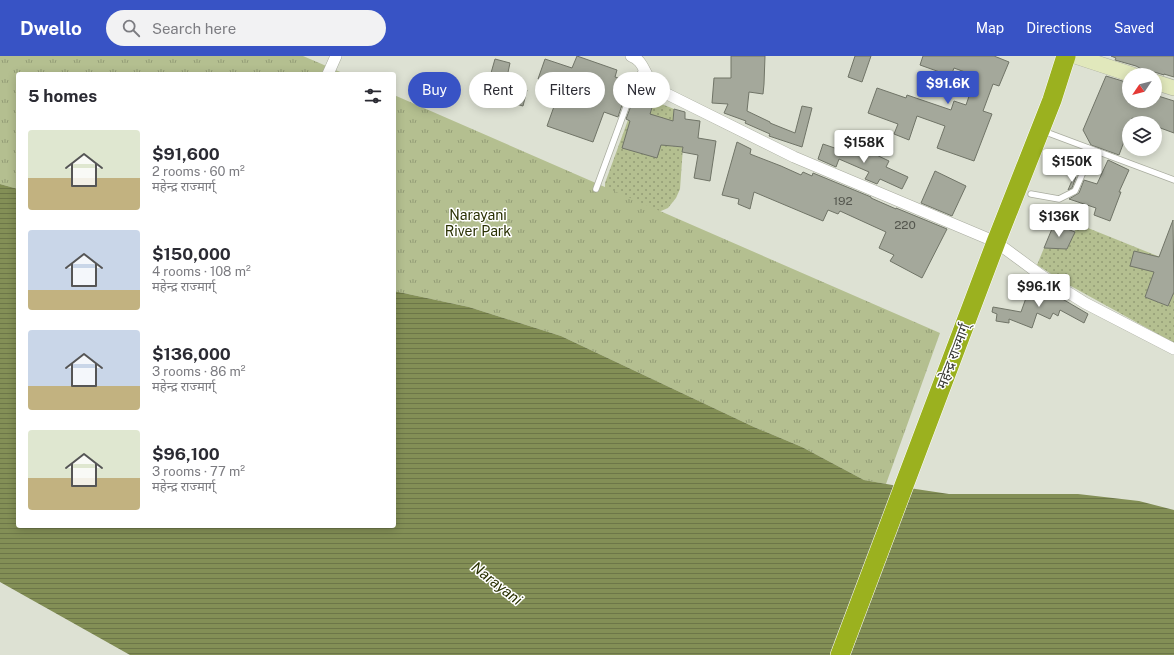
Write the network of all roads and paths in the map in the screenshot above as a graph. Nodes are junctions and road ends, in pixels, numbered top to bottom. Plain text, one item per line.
1 (336, 56) edge
2 (631, 56) edge
3 (1066, 56) edge
4 (1075, 56) edge
5 (1095, 59) edge
6 (644, 61) edge
7 (1122, 70) edge
8 (329, 72) edge
9 (1162, 84) edge
10 (1174, 88) edge
11 (1040, 130) junction
12 (1087, 148) junction
13 (1174, 180) edge
14 (596, 189) dead end
15 (1031, 194) dead end
16 (996, 242) junction
17 (1174, 349) edge
18 (840, 655) edge

1 - 8 street
2 - 6 street
3 - 11 highway, महेन्द्र राज्मार्ग्
4 - 5 street
5 - 7 street
6 - 14 lane
6 - 16 street
9 - 10 street
11 - 12 lane
11 - 16 highway, महेन्द्र राज्मार्ग्
12 - 13 lane
12 - 15 lane
16 - 17 street
16 - 18 highway, महेन्द्र राज्मार्ग्

